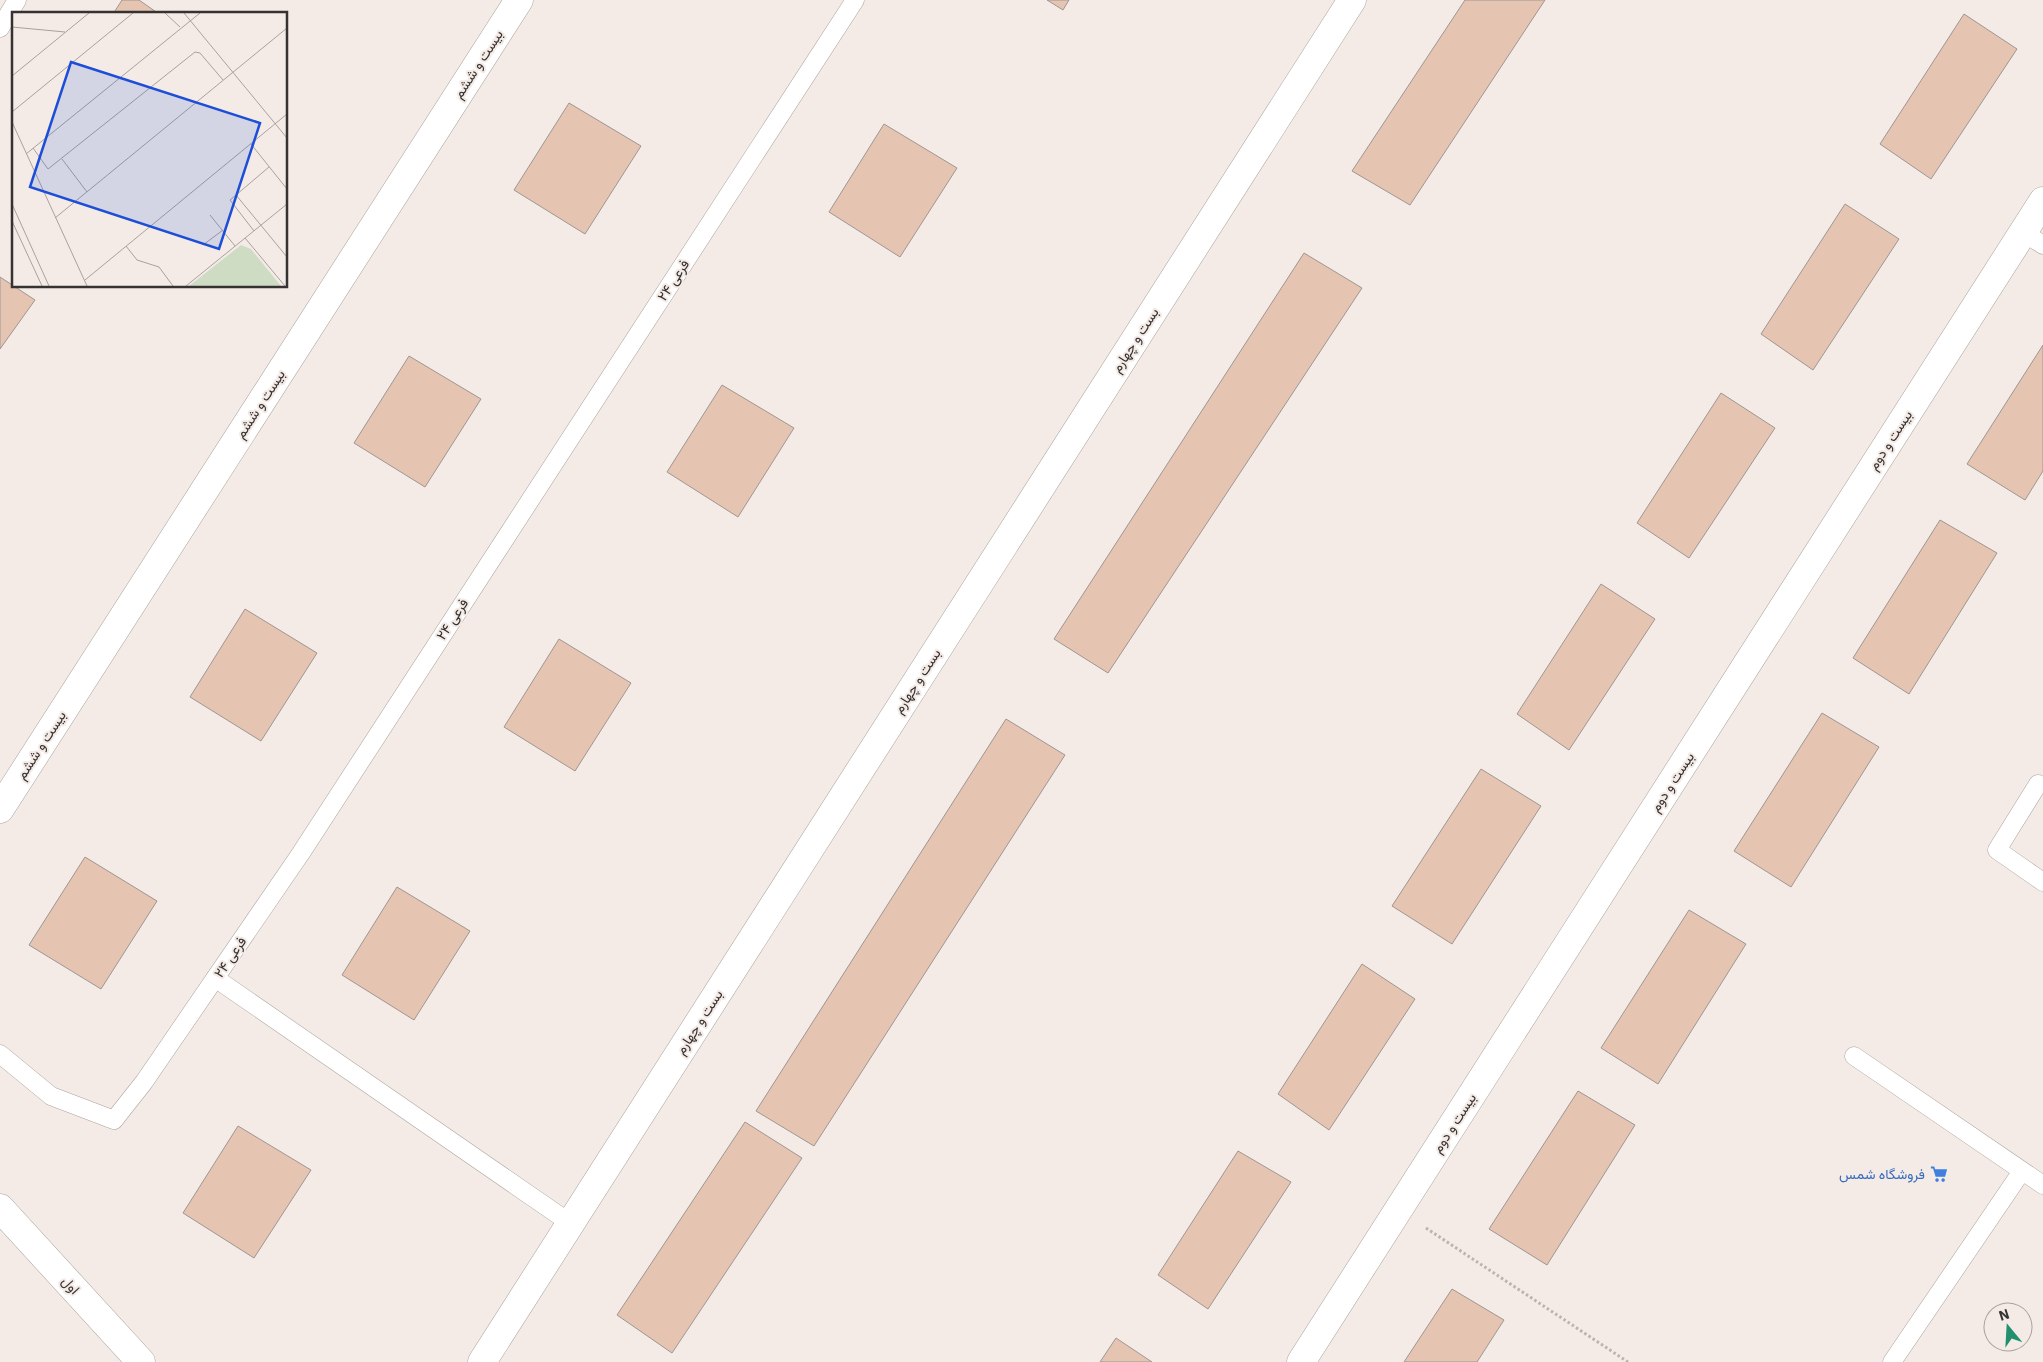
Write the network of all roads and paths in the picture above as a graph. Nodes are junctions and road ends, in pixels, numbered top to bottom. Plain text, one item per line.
1 (18, 0) edge
2 (519, 0) edge
3 (855, 0) edge
4 (1352, 0) edge
5 (0, 28) edge
6 (2043, 201) edge
7 (2033, 238) edge
8 (2041, 783) edge
9 (0, 809) edge
10 (2043, 882) edge
11 (216, 978) junction
12 (0, 1054) edge
13 (1854, 1056) dead end
14 (2022, 1171) junction
15 (2043, 1185) edge
16 (0, 1208) edge
17 (1398, 1210) junction
18 (570, 1224) junction
19 (141, 1362) edge
20 (482, 1362) edge
21 (1301, 1362) edge
22 (1628, 1362) edge
23 (1892, 1362) edge

1 - 5 lane
2 - 9 street, بیست و ششم
3 - 11 lane, فرعی ۲۴
4 - 18 street, بست و چهارم
6 - 7 street, بیست و دوم
7 - 17 street, بیست و دوم
8 - 10 lane
11 - 12 lane, فرعی ۲۴
11 - 18 lane
13 - 14 lane
14 - 15 lane
14 - 23 lane
16 - 19 street, اول
17 - 21 street, بیست و دوم
17 - 22 path
18 - 20 street, بست و چهارم

